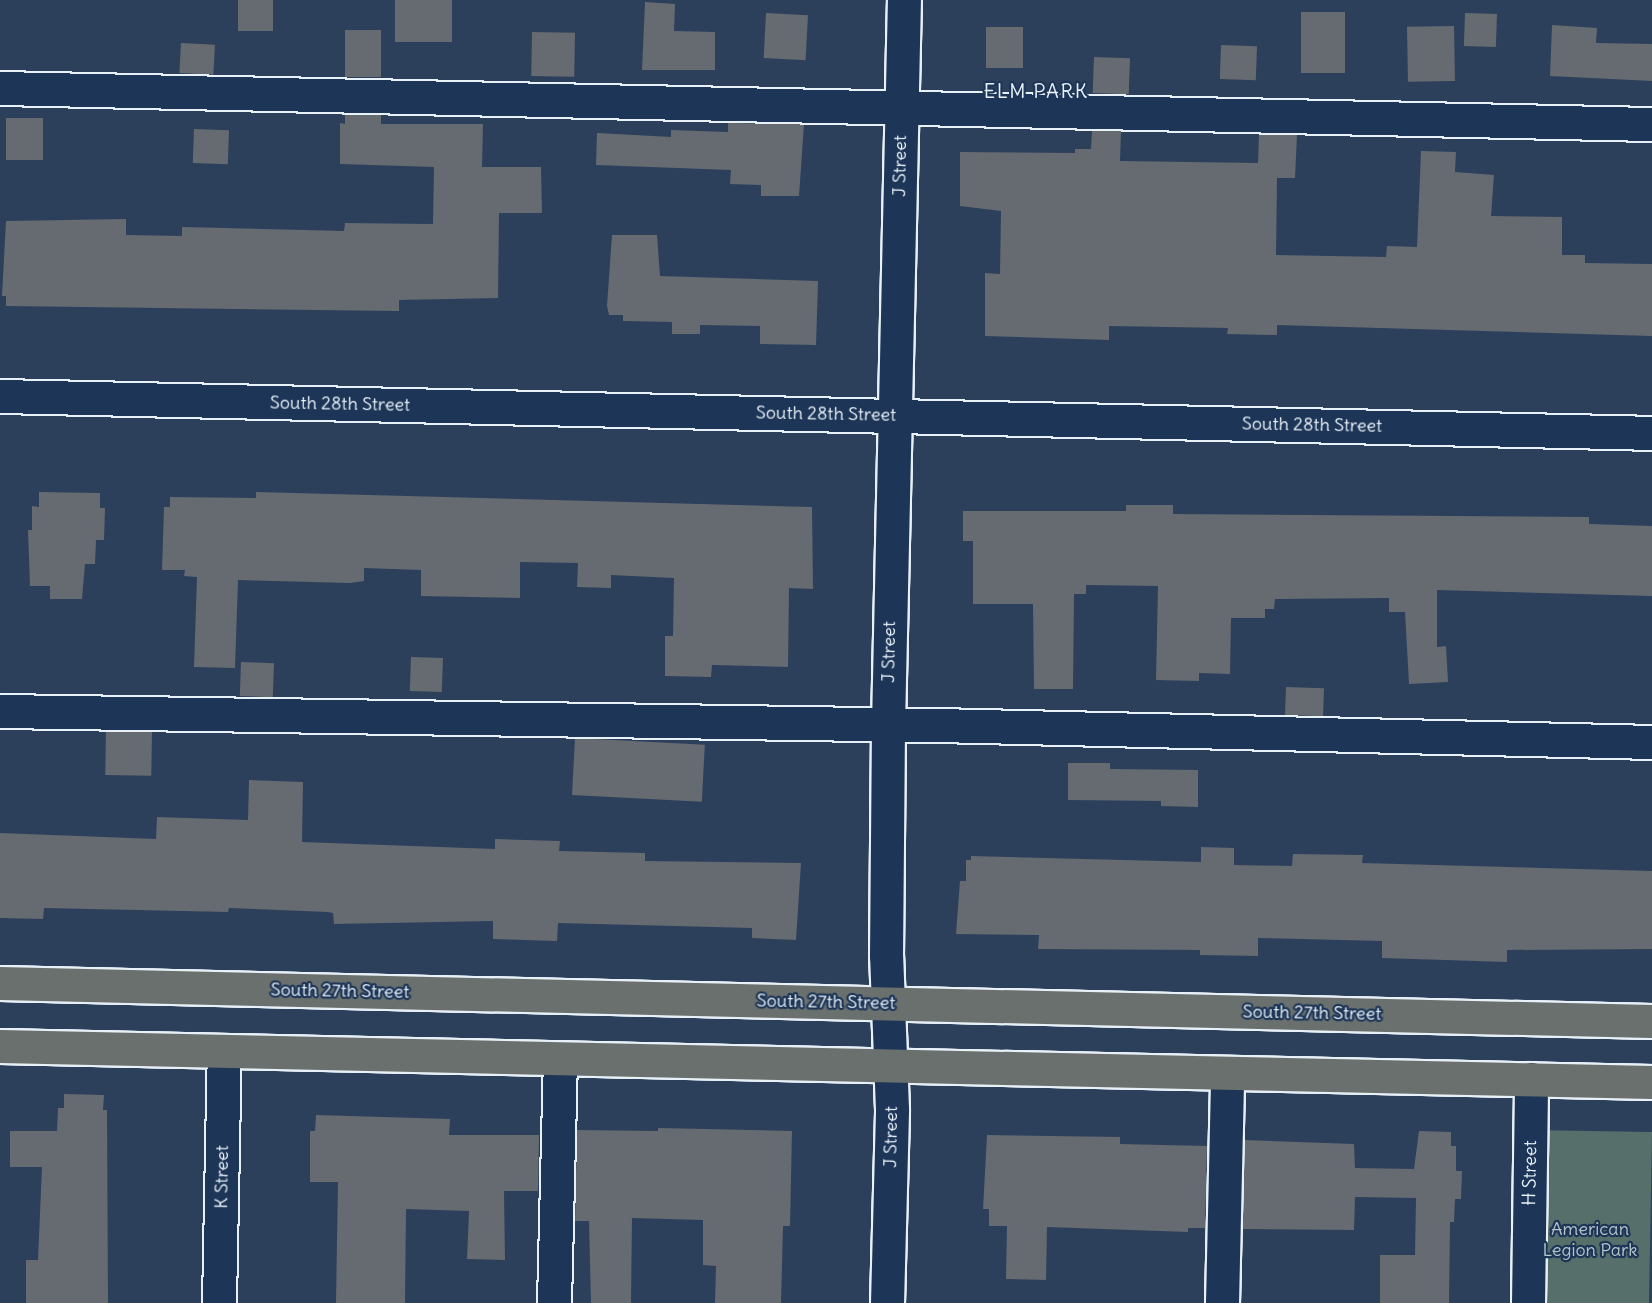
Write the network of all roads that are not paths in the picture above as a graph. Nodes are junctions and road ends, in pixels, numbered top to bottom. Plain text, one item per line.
1 (904, 0) edge
2 (0, 88) edge
3 (901, 106) junction
4 (1652, 124) edge
5 (0, 396) edge
6 (893, 416) junction
7 (1652, 433) edge
8 (0, 711) edge
9 (888, 725) junction
10 (1652, 742) edge
11 (0, 983) edge
12 (888, 1003) junction
13 (1652, 1021) edge
14 (0, 1046) edge
15 (224, 1051) junction
16 (560, 1059) junction
17 (891, 1066) junction
18 (1227, 1074) junction
19 (1531, 1079) junction
20 (1652, 1082) edge
21 (219, 1303) edge
22 (554, 1303) edge
23 (887, 1303) edge
24 (1222, 1303) edge
25 (1528, 1303) edge

1 - 3 street, J Street
2 - 3 street
3 - 4 street
3 - 6 street, J Street
5 - 6 street, South 28th Street
6 - 7 street, South 28th Street
6 - 9 street, J Street
8 - 9 street
9 - 10 street
9 - 12 street, J Street
11 - 12 main road, South 27th Street
12 - 13 main road, South 27th Street
12 - 17 street, J Street
14 - 15 main road
15 - 16 main road
15 - 21 street, K Street
16 - 17 main road
16 - 22 street
17 - 18 main road
17 - 23 street, J Street
18 - 19 main road
18 - 24 street
19 - 20 main road
19 - 25 street, H Street

